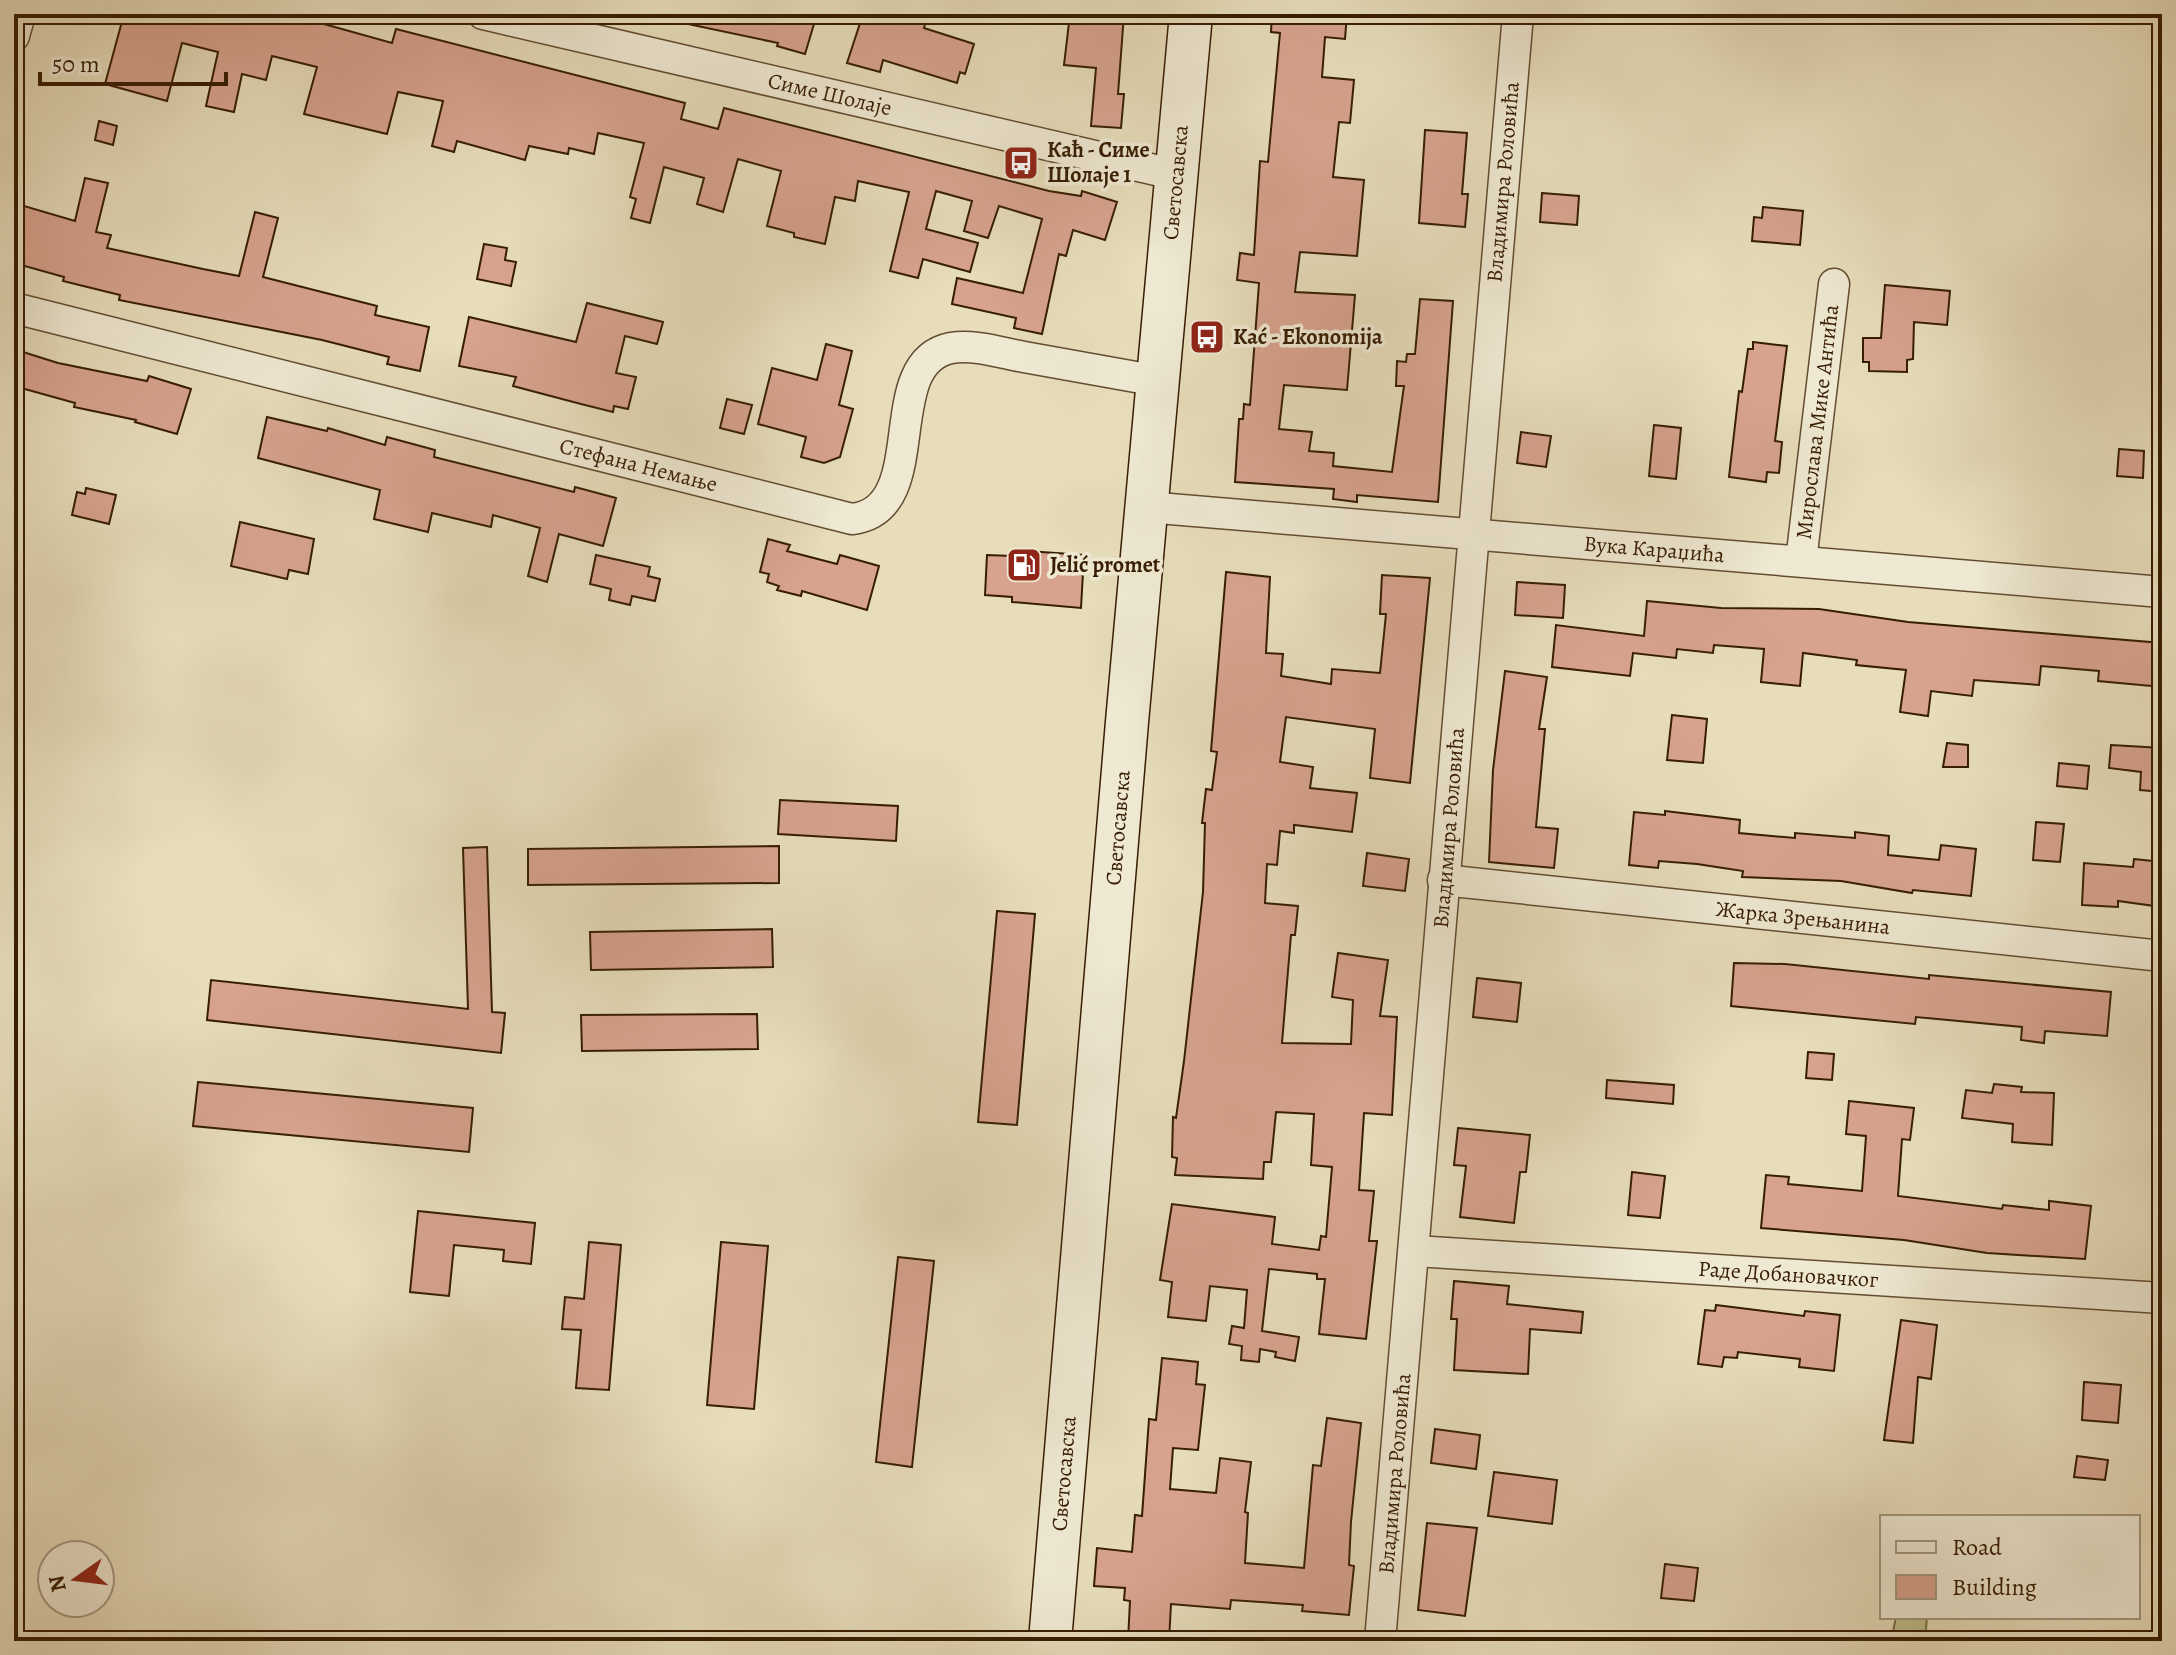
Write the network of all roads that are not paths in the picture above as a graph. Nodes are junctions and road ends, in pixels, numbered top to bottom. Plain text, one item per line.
1 (20, 14) edge
2 (483, 14) edge
3 (1191, 14) edge
4 (1518, 14) edge
5 (14, 36) edge
6 (1177, 175) junction
7 (1834, 284) dead end
8 (14, 308) edge
9 (1158, 381) junction
10 (1146, 507) junction
11 (1471, 533) junction
12 (1801, 561) junction
13 (2162, 592) edge
14 (1443, 880) junction
15 (2162, 956) edge
16 (1415, 1251) junction
17 (2162, 1298) edge
18 (1050, 1641) edge
19 (1380, 1641) edge

1 - 5 street
2 - 6 street, Симе Шолаје
3 - 6 main road, Светосавска
4 - 11 street, Владимира Роловића
6 - 9 main road, Светосавска
7 - 12 street, Мирослава Мике Антића
8 - 9 street, Стефана Немање
9 - 10 main road, Светосавска
10 - 11 street, Вука Караџића
10 - 18 main road, Светосавска
11 - 12 street, Вука Караџића
11 - 14 street, Владимира Роловића
12 - 13 street, Вука Караџића
14 - 15 street, Жарка Зрењанина
14 - 16 street, Владимира Роловића
16 - 17 street, Раде Добановачког
16 - 19 street, Владимира Роловића

